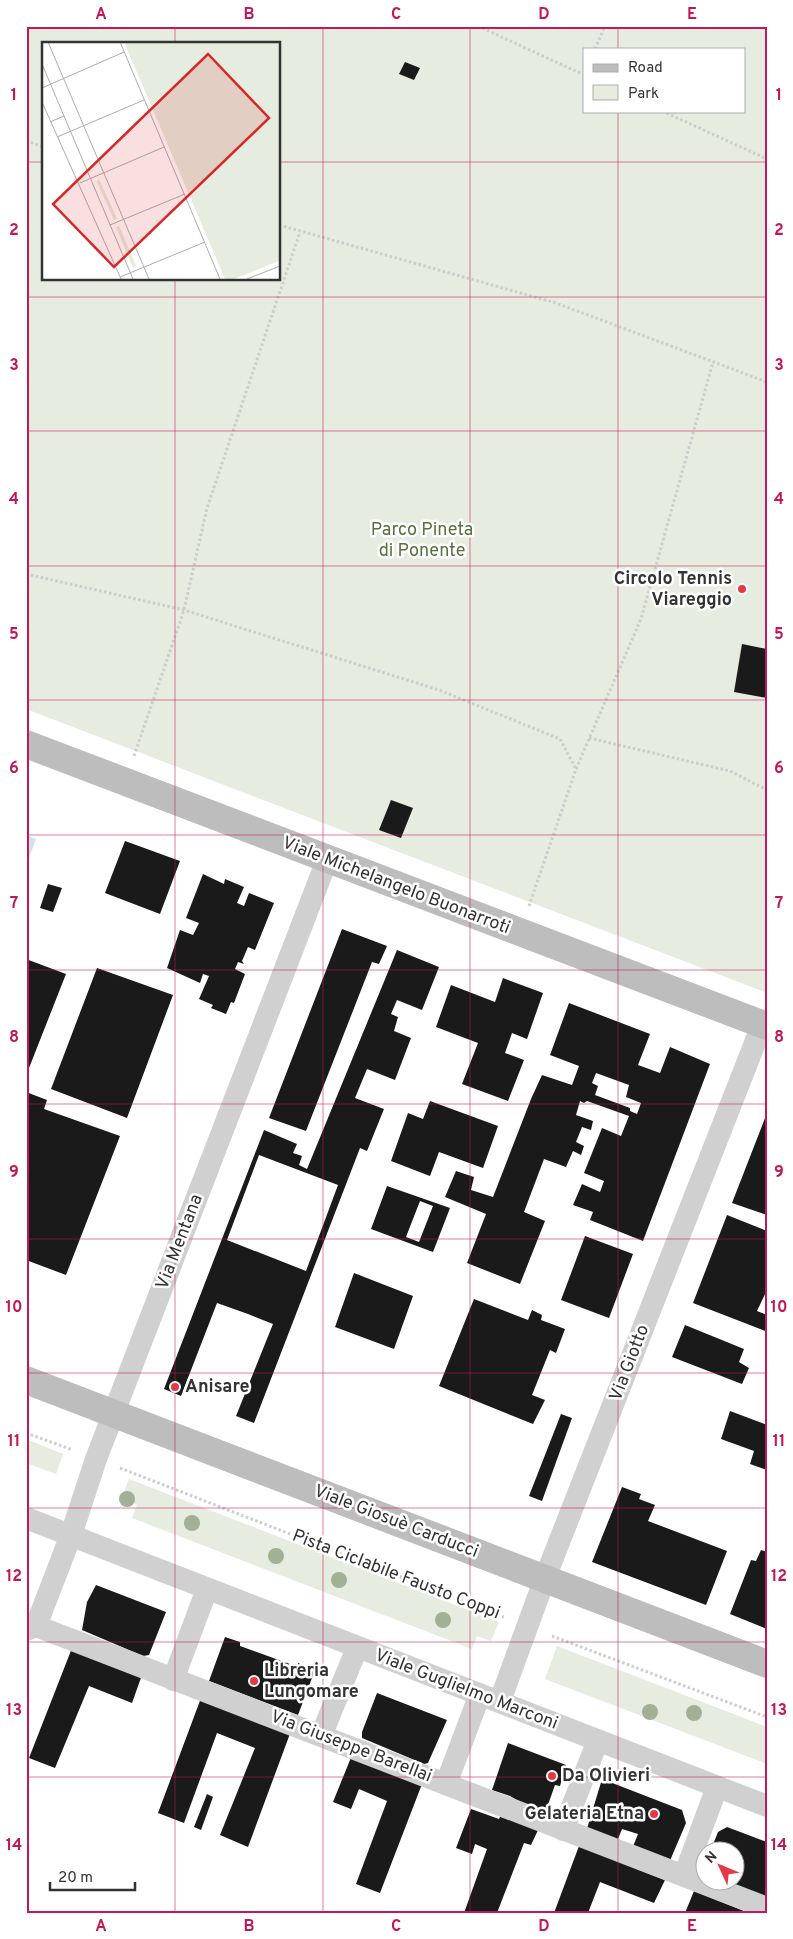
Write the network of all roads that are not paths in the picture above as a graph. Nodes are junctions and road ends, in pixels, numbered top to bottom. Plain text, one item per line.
1 (26, 744) edge
2 (327, 860) junction
3 (765, 1026) edge
4 (26, 1380) edge
5 (114, 1413) junction
6 (26, 1518) edge
7 (71, 1535) junction
8 (545, 1578) junction
9 (207, 1589) junction
10 (31, 1628) edge
11 (357, 1648) junction
12 (767, 1664) edge
13 (173, 1680) junction
14 (490, 1697) junction
15 (321, 1736) junction
16 (598, 1740) junction
17 (446, 1784) junction
18 (717, 1787) junction
19 (767, 1806) edge
20 (563, 1830) junction
21 (684, 1876) junction
22 (767, 1908) edge

1 - 2 street, Viale Michelangelo Buonarroti
2 - 3 street, Viale Michelangelo Buonarroti
2 - 5 street, Via Mentana
3 - 8 street, Via Giotto
4 - 5 street, Viale Giosuè Carducci
5 - 7 street, Via Mentana
5 - 8 street, Viale Giosuè Carducci
6 - 7 street, Viale Guglielmo Marconi
7 - 9 street, Viale Guglielmo Marconi
7 - 10 street, Via Mentana
8 - 12 street, Viale Giosuè Carducci
8 - 14 street, Via Giotto
9 - 11 street, Viale Guglielmo Marconi
9 - 13 street
10 - 13 street, Via Giuseppe Barellai
11 - 14 street, Viale Guglielmo Marconi
11 - 15 street
13 - 15 street, Via Giuseppe Barellai
14 - 16 street, Viale Guglielmo Marconi
14 - 17 street, Via Giotto
15 - 17 street, Via Giuseppe Barellai
16 - 18 street, Viale Guglielmo Marconi
16 - 20 street
17 - 20 street, Via Giuseppe Barellai
18 - 19 street, Viale Guglielmo Marconi
18 - 21 street
20 - 21 street, Via Giuseppe Barellai
21 - 22 street, Via Giuseppe Barellai

